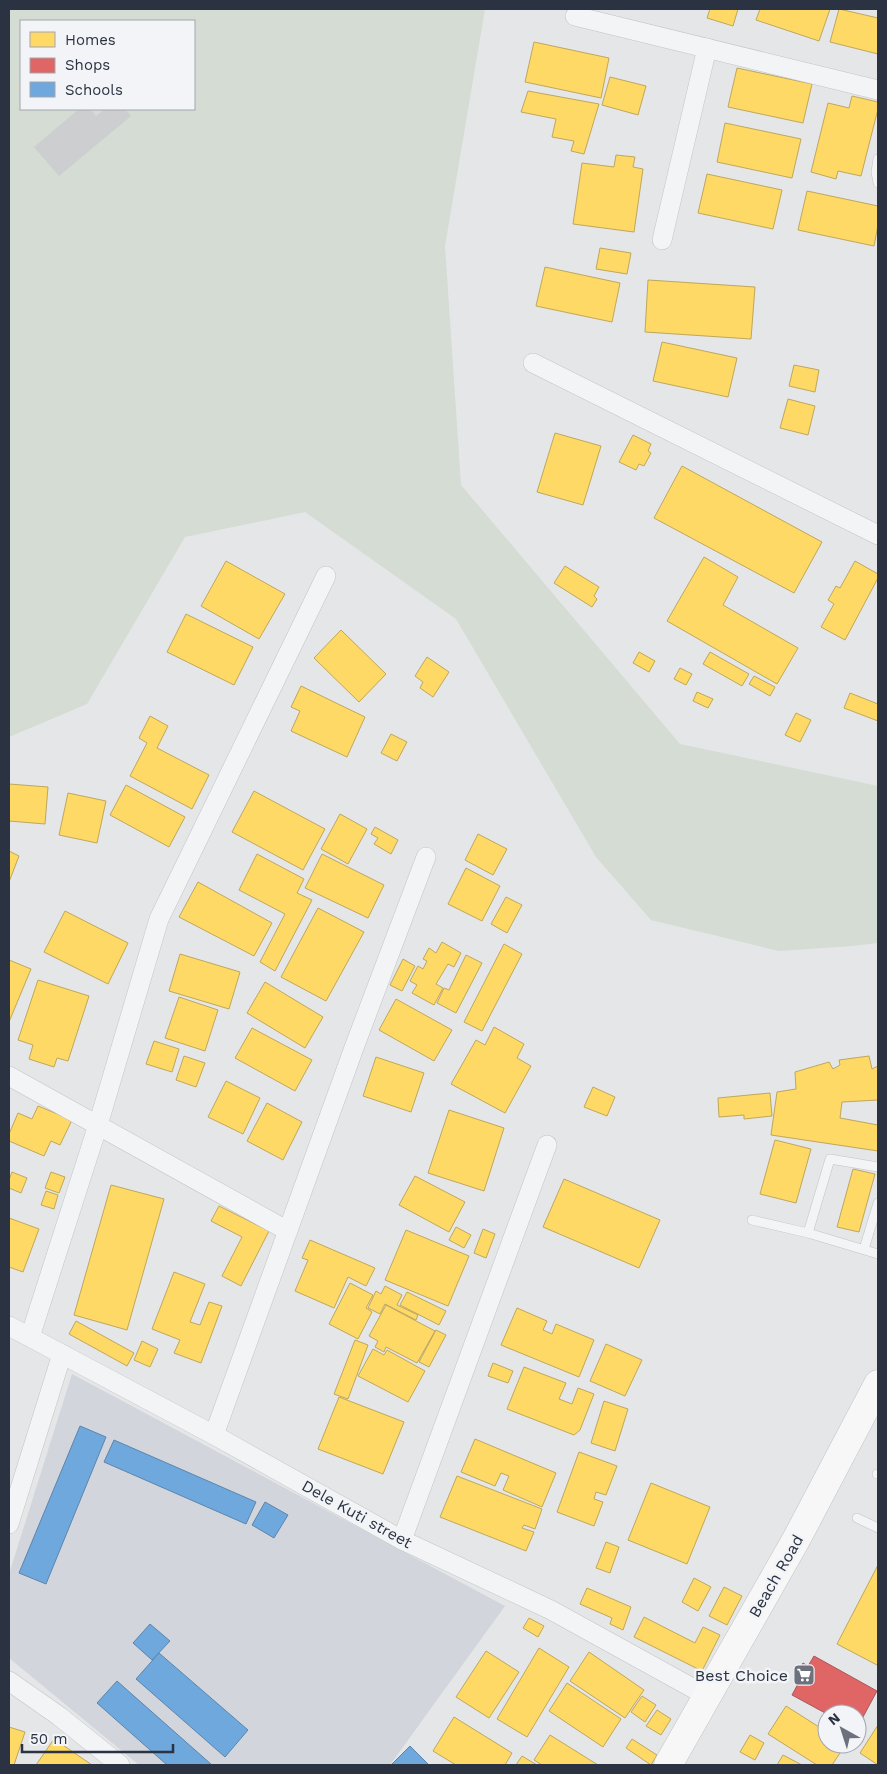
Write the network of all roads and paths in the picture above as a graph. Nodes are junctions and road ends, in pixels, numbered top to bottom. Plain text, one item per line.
1 (575, 16) dead end
2 (707, 48) junction
3 (878, 90) edge
4 (878, 159) edge
5 (878, 183) edge
6 (662, 240) dead end
7 (533, 363) dead end
8 (878, 535) edge
9 (326, 576) dead end
10 (426, 857) dead end
11 (9, 1076) edge
12 (98, 1125) junction
13 (547, 1145) dead end
14 (878, 1167) edge
15 (878, 1203) edge
16 (752, 1220) dead end
17 (288, 1231) junction
18 (808, 1233) junction
19 (864, 1249) junction
20 (878, 1254) edge
21 (9, 1326) edge
22 (30, 1337) junction
23 (62, 1354) junction
24 (878, 1384) edge
25 (214, 1435) junction
26 (857, 1518) dead end
27 (9, 1524) edge
28 (878, 1528) edge
29 (402, 1540) junction
30 (9, 1681) edge
31 (707, 1696) junction
32 (120, 1765) edge
33 (668, 1765) edge

1 - 2 street
2 - 3 street
2 - 6 street
4 - 5 lane
7 - 8 street
9 - 12 street
10 - 17 street
11 - 12 street
12 - 17 street
12 - 22 street
13 - 29 street
14 - 18 lane
15 - 19 lane
16 - 18 lane
17 - 25 street
18 - 19 lane
19 - 20 lane
21 - 22 street, Dele Kuti street
22 - 23 street, Dele Kuti street
23 - 25 street, Dele Kuti street
23 - 27 street
24 - 31 main road, Beach Road
25 - 29 street, Dele Kuti street
26 - 28 lane
29 - 31 street, Dele Kuti street
30 - 32 street
31 - 33 main road, Beach Road

